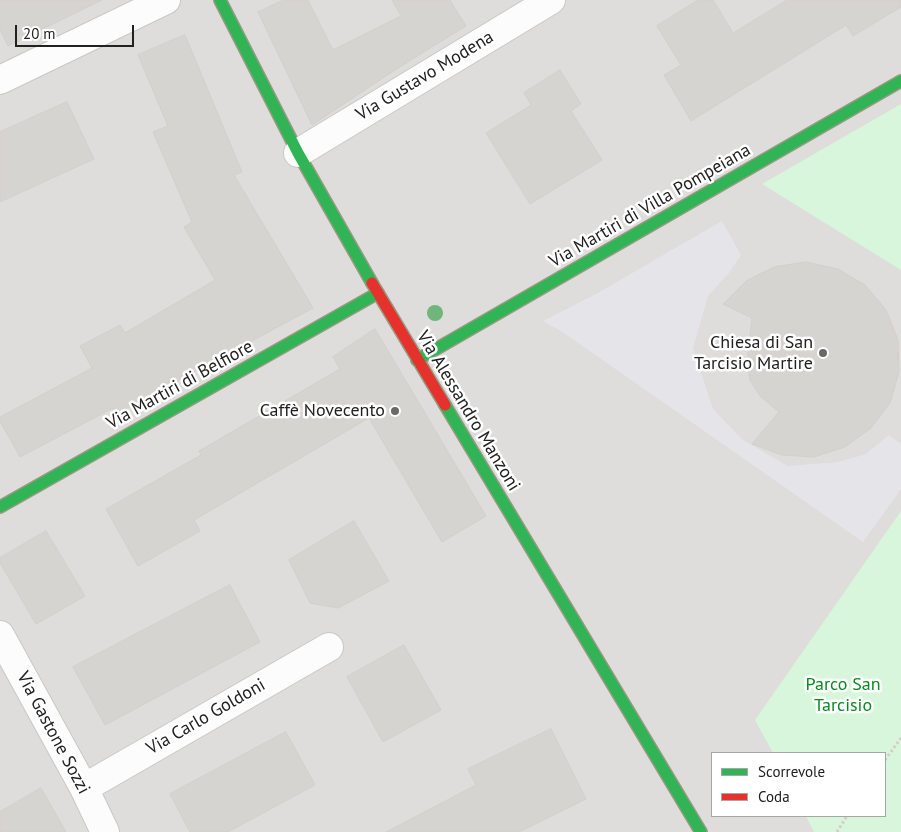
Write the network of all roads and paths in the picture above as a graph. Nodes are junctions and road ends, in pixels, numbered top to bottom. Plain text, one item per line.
1 (166, 0) edge
2 (220, 0) edge
3 (552, 0) edge
4 (0, 80) edge
5 (901, 81) edge
6 (298, 153) junction
7 (378, 293) junction
8 (417, 360) junction
9 (0, 507) edge
10 (0, 635) edge
11 (329, 647) dead end
12 (901, 738) edge
13 (886, 759) edge
14 (84, 788) junction
15 (845, 817) edge
16 (697, 831) edge
17 (105, 832) edge
18 (837, 832) edge

1 - 4 street
2 - 6 street, Via Alessandro Manzoni
3 - 6 street, Via Gustavo Modena
5 - 8 street, Via Martiri di Villa Pompeiana
6 - 7 street, Via Alessandro Manzoni
7 - 8 street, Via Alessandro Manzoni
7 - 9 street, Via Martiri di Belfiore
8 - 16 street, Via Alessandro Manzoni
10 - 14 street, Via Gastone Sozzi
11 - 14 street, Via Carlo Goldoni
12 - 13 path
14 - 17 street, Via Gastone Sozzi
15 - 18 path

